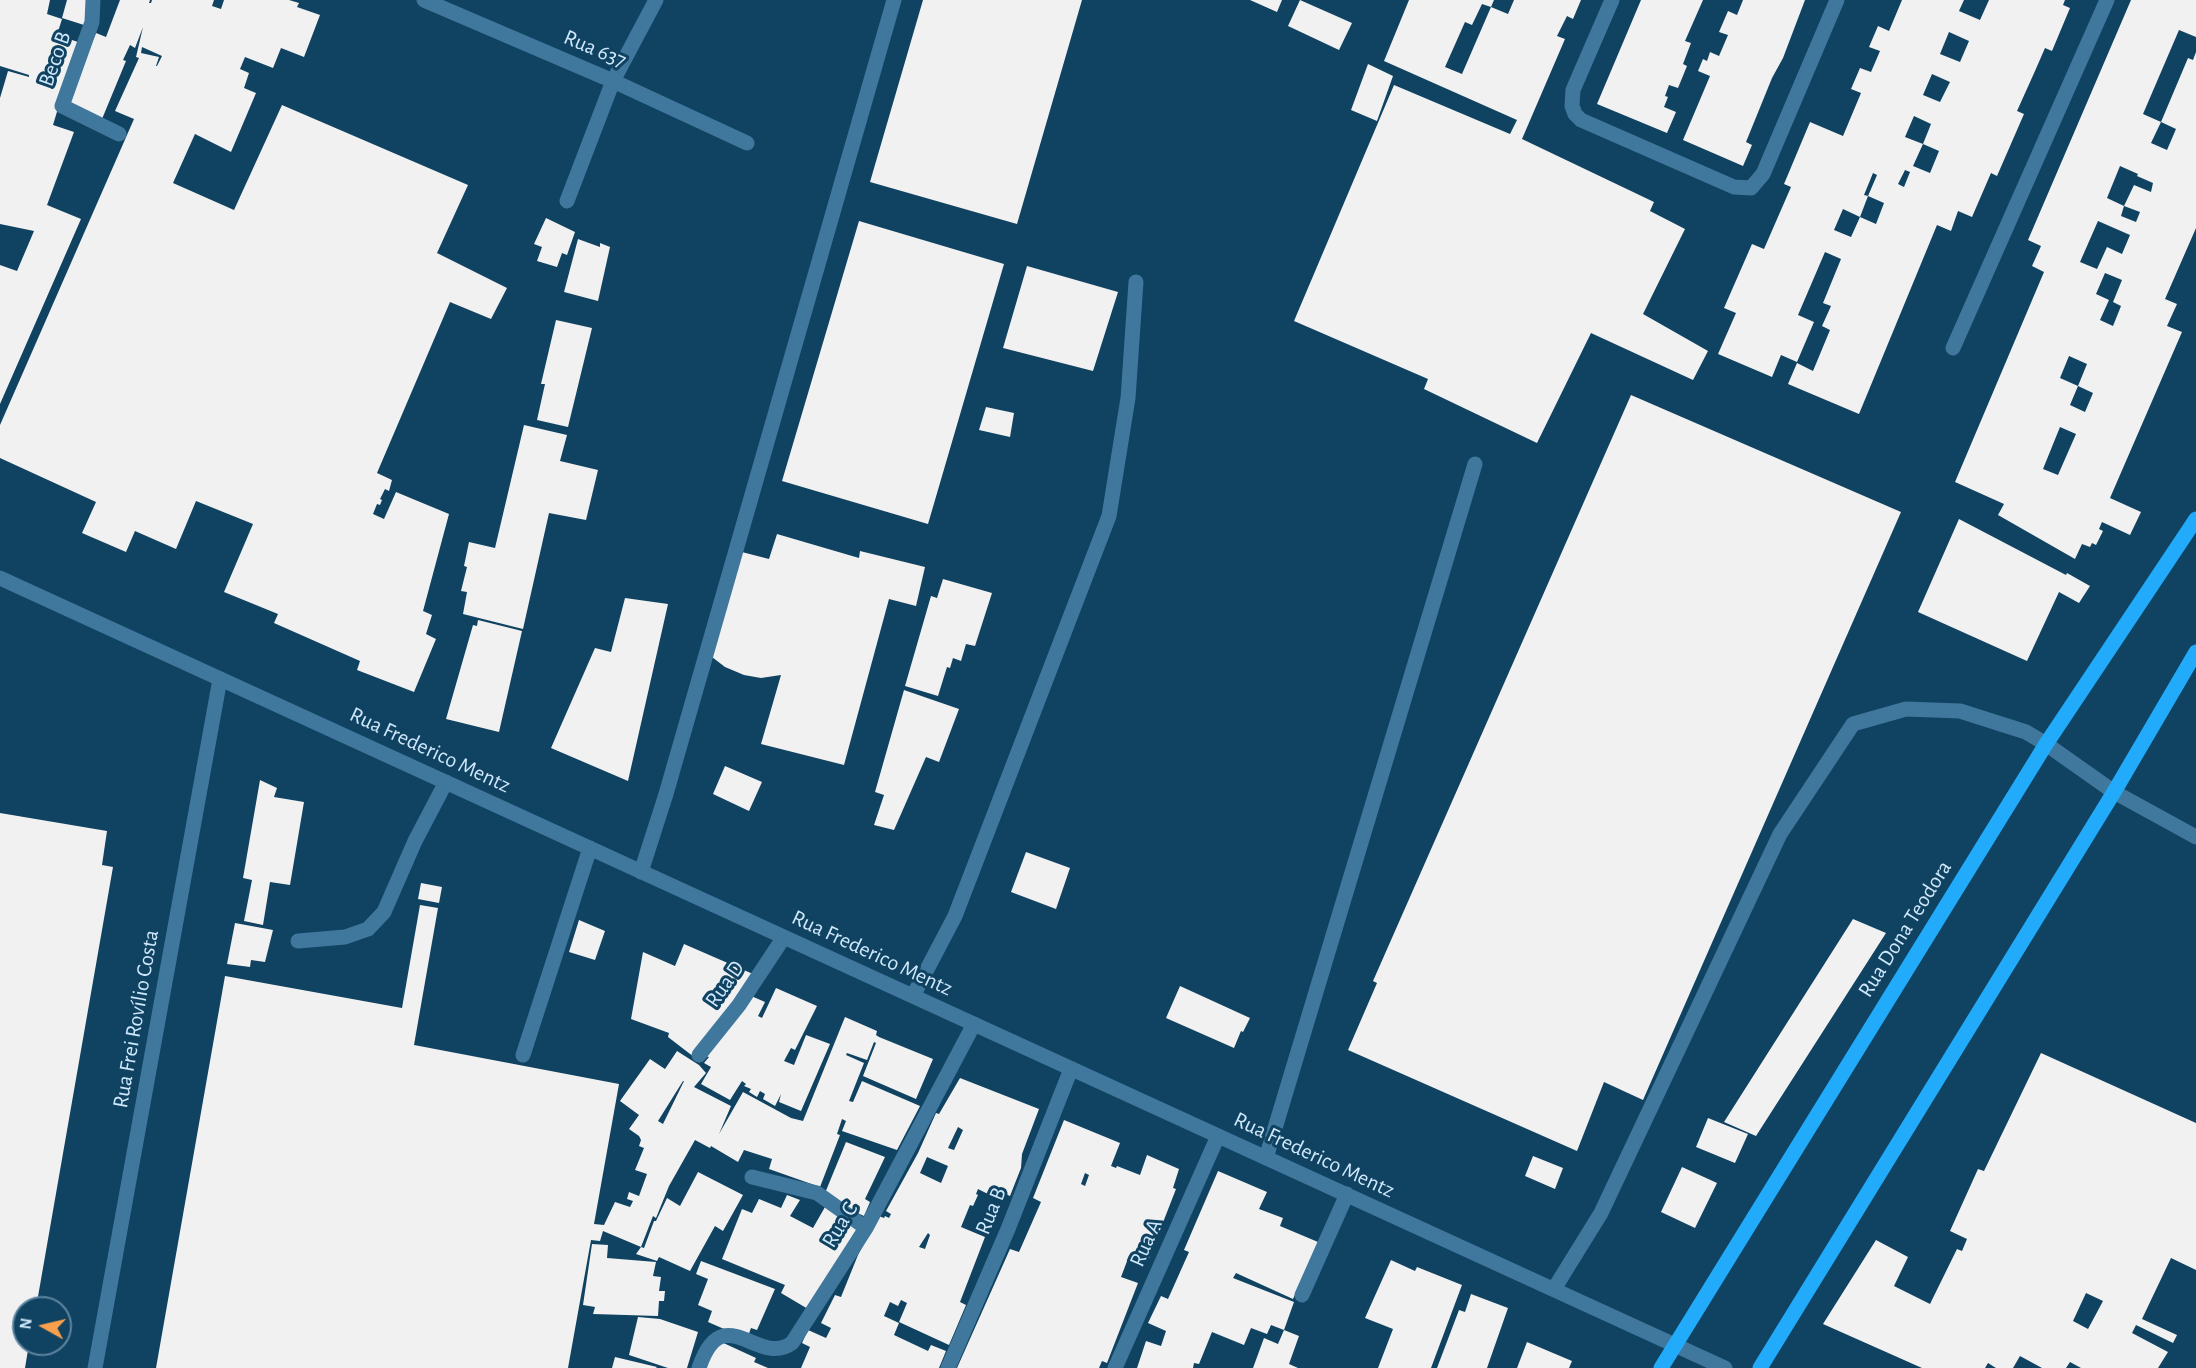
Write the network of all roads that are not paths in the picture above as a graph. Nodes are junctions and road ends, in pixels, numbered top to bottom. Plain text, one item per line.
1 (93, 0) edge
2 (424, 0) edge
3 (656, 0) edge
4 (894, 0) edge
5 (1612, 0) edge
6 (1837, 0) edge
7 (2107, 0) edge
8 (613, 81) junction
9 (119, 135) dead end
10 (747, 143) dead end
11 (567, 201) dead end
12 (1136, 282) dead end
13 (1953, 348) dead end
14 (1475, 464) dead end
15 (2196, 519) edge
16 (0, 578) edge
17 (2196, 652) edge
18 (220, 679) junction
19 (2046, 744) junction
20 (446, 783) junction
21 (2114, 792) junction
22 (2196, 837) edge
23 (590, 848) junction
24 (641, 872) junction
25 (784, 937) junction
26 (298, 941) dead end
27 (913, 996) junction
28 (974, 1024) junction
29 (523, 1055) dead end
30 (699, 1055) dead end
31 (1071, 1069) junction
32 (1218, 1136) junction
33 (1266, 1158) junction
34 (752, 1177) dead end
35 (1347, 1194) junction
36 (866, 1228) junction
37 (1554, 1289) junction
38 (1302, 1295) dead end
39 (1675, 1345) junction
40 (95, 1368) edge
41 (699, 1368) edge
42 (948, 1368) edge
43 (1115, 1368) edge
44 (1661, 1368) edge
45 (1725, 1368) edge
46 (1760, 1368) edge

1 - 9 street, Beco B
2 - 8 street, Rua 637
3 - 8 street
4 - 24 street
5 - 6 street
7 - 13 street
8 - 10 street, Rua 637
8 - 11 street
12 - 27 street
14 - 33 street
15 - 19 main road, Rua Dona Teodora
16 - 18 street, Rua Frederico Mentz
17 - 21 main road
18 - 20 street, Rua Frederico Mentz
18 - 40 street, Rua Frei Rovílio Costa
19 - 21 street
19 - 37 street
19 - 39 main road, Rua Dona Teodora
20 - 23 street, Rua Frederico Mentz
20 - 26 street
21 - 22 street
21 - 46 main road
23 - 24 street, Rua Frederico Mentz
23 - 29 street
24 - 25 street, Rua Frederico Mentz
25 - 27 street, Rua Frederico Mentz
25 - 30 street, Rua D
27 - 28 street, Rua Frederico Mentz
28 - 31 street, Rua Frederico Mentz
28 - 36 street, Rua C
31 - 32 street, Rua Frederico Mentz
31 - 42 street, Rua B
32 - 33 street, Rua Frederico Mentz
32 - 43 street, Rua A
33 - 35 street, Rua Frederico Mentz
34 - 36 street
35 - 37 street, Rua Frederico Mentz
35 - 38 street
36 - 41 street, Rua C
37 - 39 street, Rua Frederico Mentz
39 - 44 main road, Rua Dona Teodora
39 - 45 street, Rua Frederico Mentz

